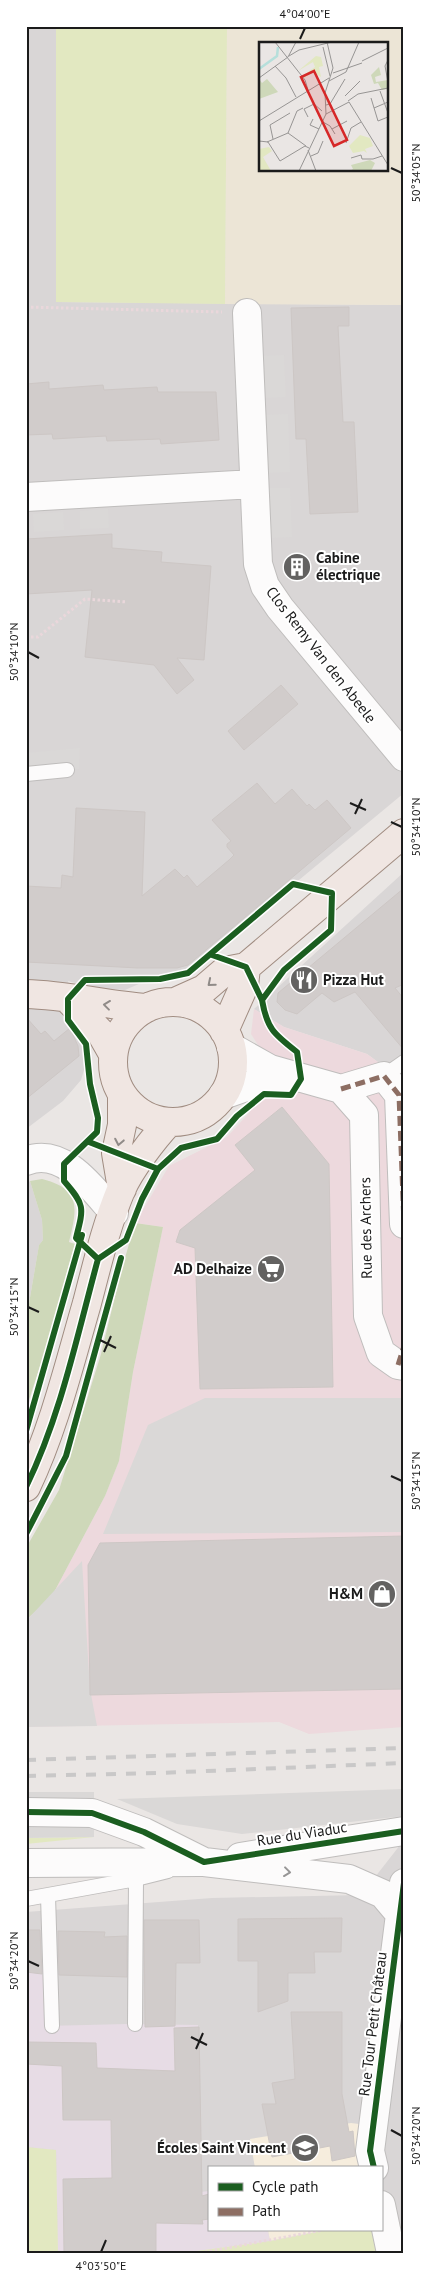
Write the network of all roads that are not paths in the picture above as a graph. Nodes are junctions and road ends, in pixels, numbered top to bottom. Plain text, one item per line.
1 (247, 313) road end
2 (254, 484) junction
3 (26, 498) edge
4 (404, 757) edge
5 (67, 770) dead end
6 (26, 774) edge
7 (404, 833) edge
8 (246, 967) junction
9 (26, 994) edge
10 (68, 998) junction
11 (176, 1002) junction
12 (147, 1008) junction
13 (228, 1039) junction
14 (113, 1054) junction
15 (394, 1069) edge
16 (302, 1079) junction
17 (341, 1089) junction
18 (122, 1094) junction
19 (223, 1095) junction
20 (170, 1122) junction
21 (26, 1161) edge
22 (118, 1201) junction
23 (404, 1224) edge
24 (402, 1359) edge
25 (26, 1487) edge
26 (26, 1812) edge
27 (404, 1831) edge
28 (204, 1862) junction
29 (26, 1863) edge
30 (136, 1880) junction
31 (404, 1883) edge
32 (48, 1896) junction
33 (26, 1899) edge
34 (399, 1913) junction
35 (135, 2024) dead end
36 (52, 2026) dead end
37 (374, 2166) edge
38 (382, 2210) edge
39 (391, 2253) edge

1 - 2 street, Clos Remy Van den Abeele
2 - 3 street
2 - 4 street, Clos Remy Van den Abeele
5 - 6 lane
7 - 8 main road
8 -> 11 main road
8 - 13 main road
9 - 10 main road
12 -> 10 main road
10 - 14 main road
11 - 12 main road
11 - 13 main road
12 - 14 main road
13 - 16 street
13 - 19 main road
14 - 18 main road
15 - 17 street
15 - 23 street
16 - 17 street
16 - 19 street
17 - 24 street, Rue des Archers
18 - 20 main road
18 -> 22 main road
19 - 20 main road
20 - 22 main road
21 - 22 street
22 - 25 main road
26 - 28 street
27 - 28 street, Rue du Viaduc
28 - 29 street, Rue du Viaduc
28 - 30 lane
28 -> 34 street
30 - 32 lane
30 - 35 lane
31 - 34 street, Rue Tour Petit Château
32 - 33 lane
32 - 36 lane
34 - 37 street, Rue Tour Petit Château
38 - 39 street

